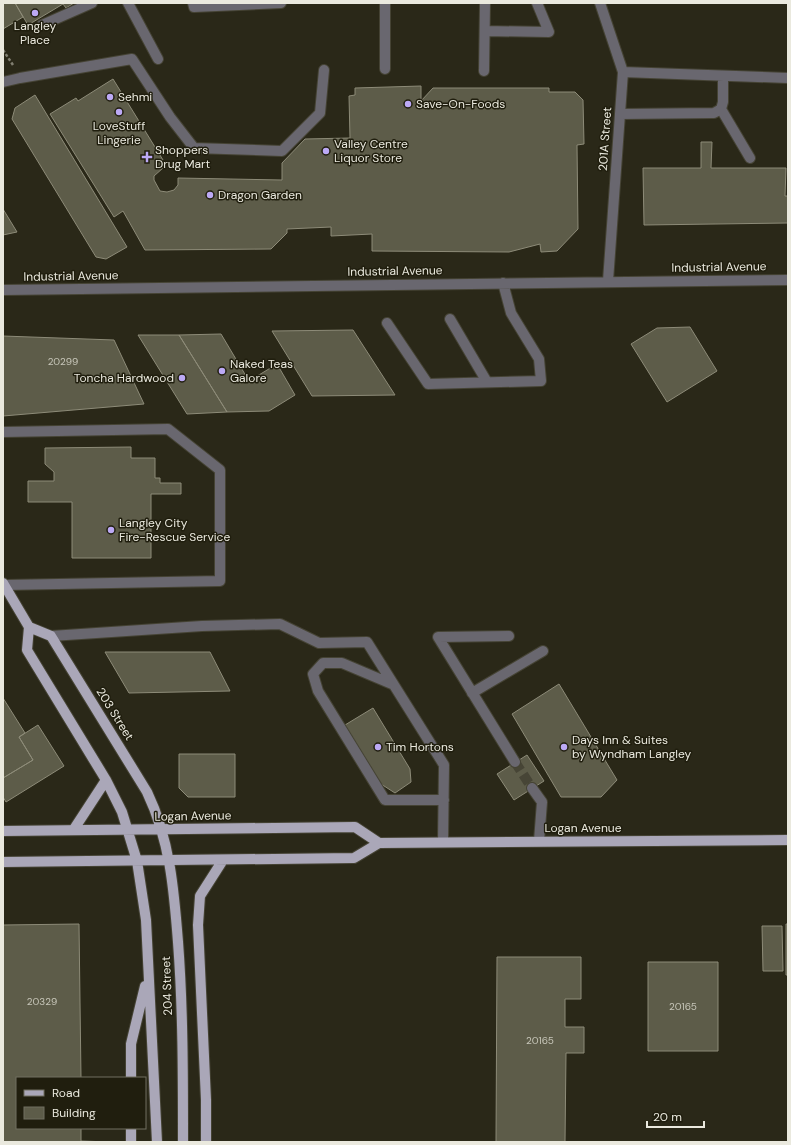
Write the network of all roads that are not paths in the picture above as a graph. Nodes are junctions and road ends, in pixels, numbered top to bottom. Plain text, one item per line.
1 (92, 3) edge
2 (128, 3) edge
3 (192, 3) edge
4 (280, 3) edge
5 (385, 3) edge
6 (485, 3) edge
7 (537, 3) edge
8 (600, 3) edge
9 (261, 4) edge
10 (42, 25) dead end
11 (484, 31) junction
12 (158, 59) dead end
13 (385, 69) dead end
14 (324, 70) dead end
15 (484, 71) dead end
16 (623, 72) junction
17 (723, 76) junction
18 (788, 78) edge
19 (3, 82) edge
20 (721, 109) junction
21 (620, 114) junction
22 (750, 158) dead end
23 (788, 280) edge
24 (608, 281) junction
25 (503, 283) junction
26 (3, 290) edge
27 (450, 319) dead end
28 (387, 323) dead end
29 (487, 382) junction
30 (3, 432) edge
31 (3, 584) edge
32 (28, 627) junction
33 (51, 636) junction
34 (509, 636) dead end
35 (543, 651) dead end
36 (394, 685) junction
37 (472, 693) junction
38 (515, 762) tunnel mouth
39 (106, 780) junction
40 (532, 788) tunnel mouth
41 (444, 800) junction
42 (74, 829) junction
43 (162, 830) junction
44 (3, 831) edge
45 (129, 831) junction
46 (788, 840) edge
47 (539, 841) junction
48 (443, 842) junction
49 (378, 843) junction
50 (170, 859) junction
51 (222, 860) junction
52 (137, 861) junction
53 (3, 862) edge
54 (148, 975) junction
55 (131, 1077) edge
56 (131, 1129) edge
57 (131, 1142) edge
58 (157, 1142) edge
59 (183, 1142) edge
60 (206, 1142) edge

1 - 10 street
2 - 12 street
3 - 9 street
4 - 9 street
5 - 13 street
6 - 11 street
7 - 11 street
8 - 16 street, 201A Street
11 - 15 street
14 - 19 street
16 - 17 street
16 - 21 street, 201A Street
17 - 18 street
17 - 20 street
20 - 21 street
20 - 22 street
21 - 24 street, 201A Street
23 - 24 street, Industrial Avenue
24 - 25 street, Industrial Avenue
25 - 26 street, Industrial Avenue
25 - 29 street
27 - 29 street
28 - 29 street
30 - 31 street
31 - 32 main road
32 - 33 main road
32 - 39 main road
33 - 36 street
33 - 43 main road, 203 Street
34 - 37 street
35 - 37 street
36 - 41 street
36 - 41 street
37 - 38 street
39 - 42 main road
39 - 45 main road
40 - 47 street
41 - 48 street
42 - 44 main road, Logan Avenue
42 - 45 main road, Logan Avenue
43 - 45 main road, Logan Avenue
43 - 49 main road, Logan Avenue
43 - 50 main road, 204 Street
45 - 52 main road, 204 Street
46 - 47 main road, Logan Avenue
47 - 48 main road, Logan Avenue
48 - 49 main road, Logan Avenue
49 - 51 main road
50 - 51 main road
50 - 52 main road
50 - 59 main road, 204 Street
51 - 60 main road
52 - 53 main road
52 - 54 main road, 204 Street
54 - 55 main road
54 - 58 main road, 204 Street
56 - 57 main road

